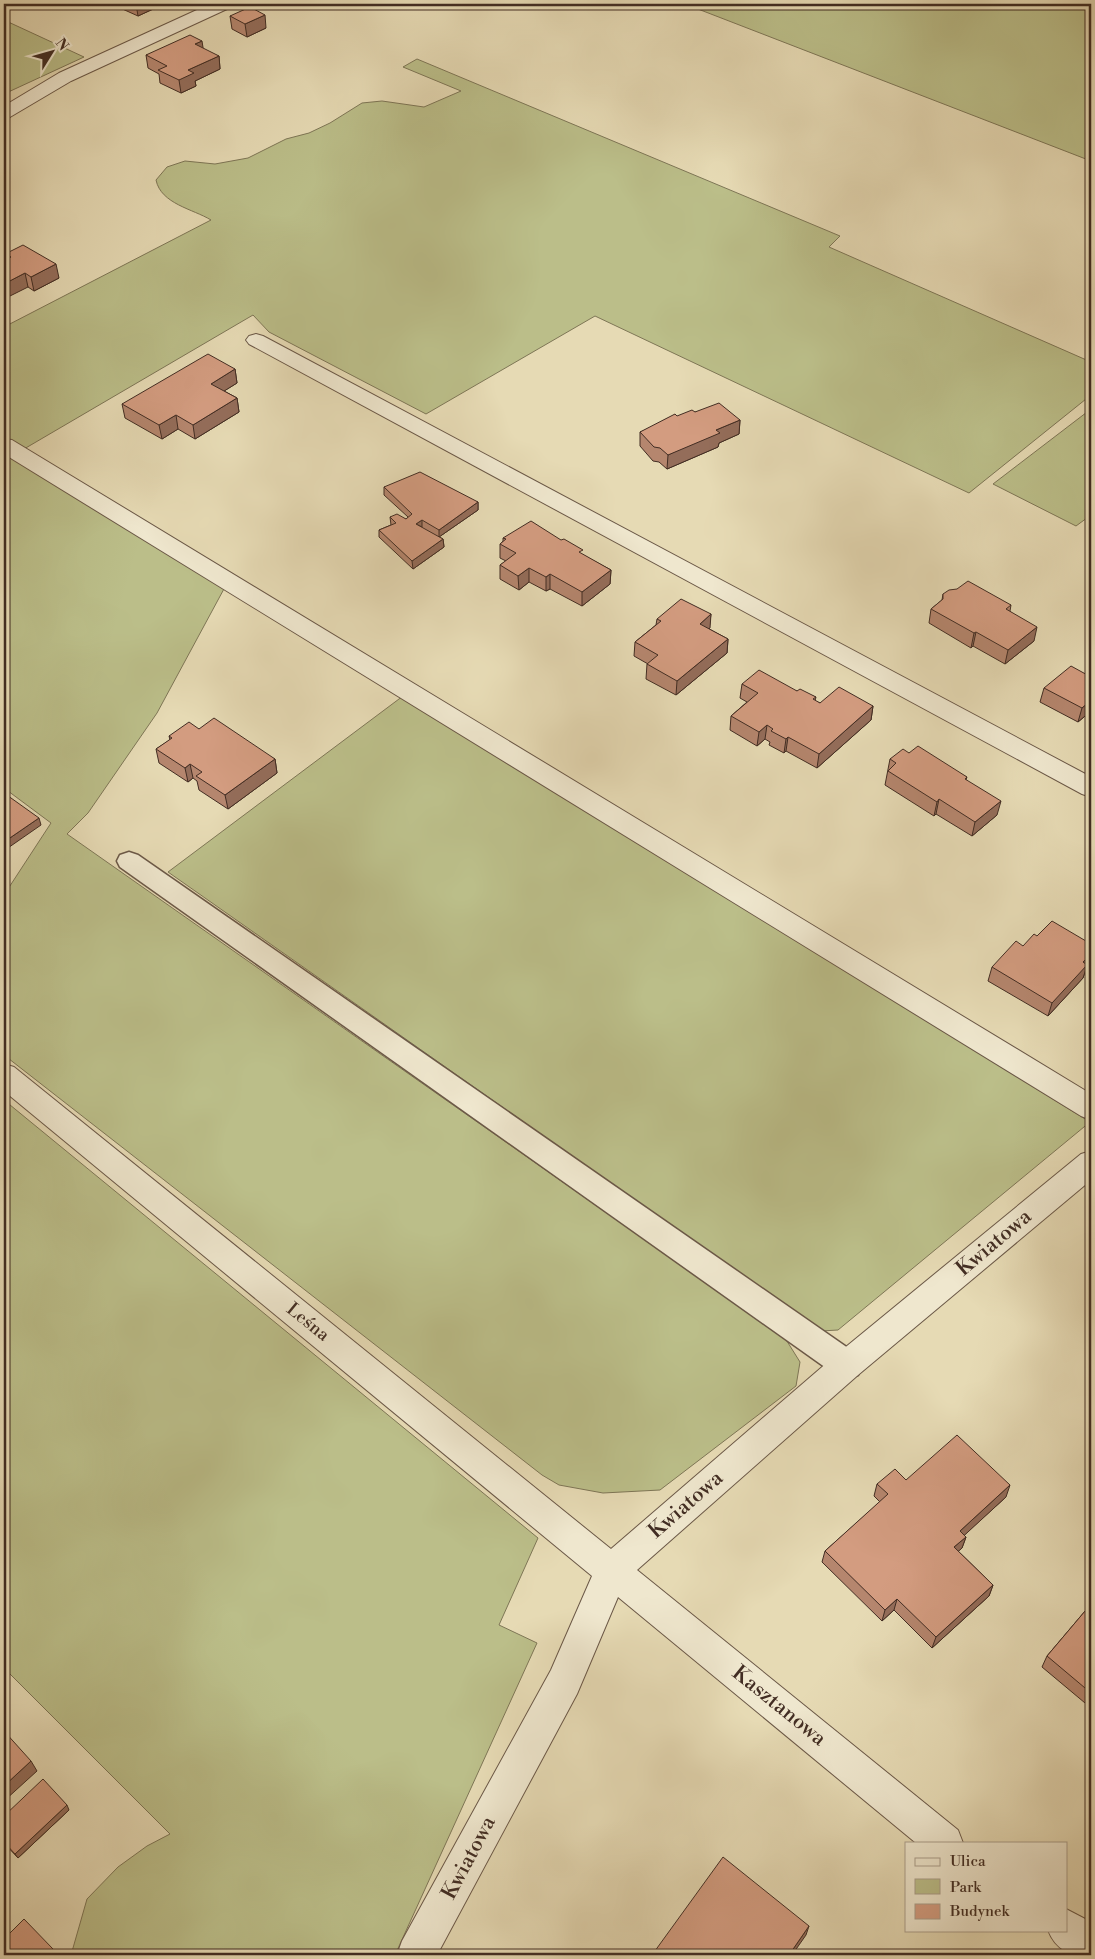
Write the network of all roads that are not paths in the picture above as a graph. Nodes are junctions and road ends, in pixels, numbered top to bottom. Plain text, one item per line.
1 (221, 5) edge
2 (4, 112) edge
3 (256, 340) dead end
4 (4, 445) edge
5 (1091, 788) edge
6 (129, 861) dead end
7 (4, 1075) edge
8 (1091, 1108) edge
9 (1091, 1163) edge
10 (847, 1365) junction
11 (612, 1570) junction
12 (944, 1842) edge
13 (1068, 1929) edge
14 (1091, 1945) edge
15 (416, 1955) edge

1 - 2 street
3 - 5 street
4 - 8 street
6 - 10 lane
7 - 11 street, Leśna
9 - 10 street, Kwiatowa
10 - 11 street, Kwiatowa
11 - 12 street, Kasztanowa
11 - 15 street, Kwiatowa
13 - 14 street

